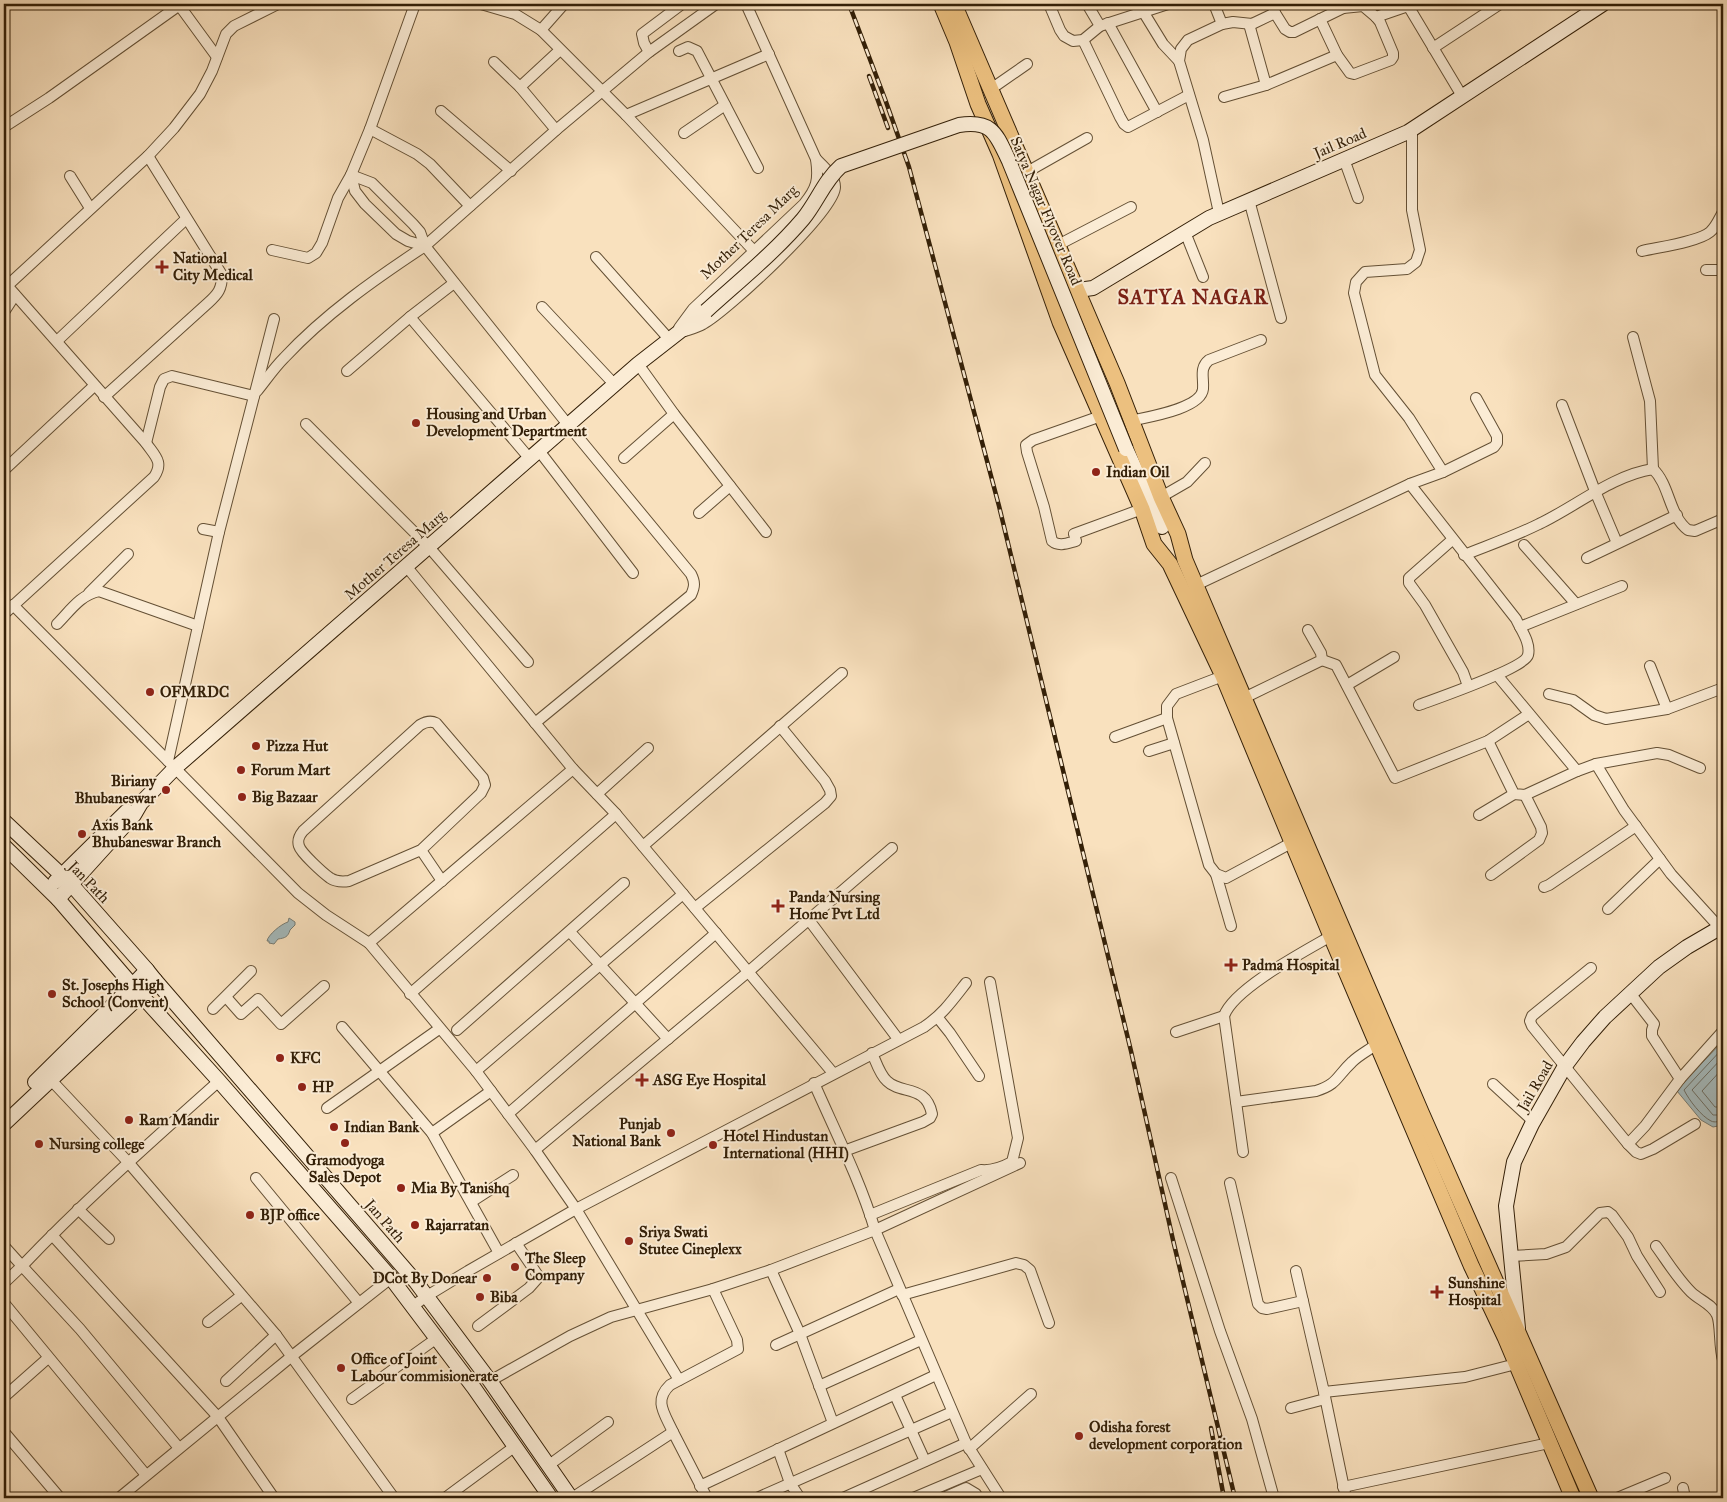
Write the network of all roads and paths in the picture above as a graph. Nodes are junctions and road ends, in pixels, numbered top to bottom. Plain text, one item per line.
1 (180, 4) edge
2 (278, 4) edge
3 (415, 4) edge
4 (481, 4) edge
5 (564, 4) edge
6 (682, 4) edge
7 (716, 4) edge
8 (746, 4) edge
9 (941, 4) edge
10 (954, 4) edge
11 (1048, 4) edge
12 (1087, 4) edge
13 (1168, 4) edge
14 (1214, 4) edge
15 (1500, 4) edge
16 (1603, 4) edge
17 (1408, 5) edge
18 (505, 6) edge
19 (1341, 6) edge
20 (1273, 8) edge
21 (1144, 13) junction
22 (1376, 17) junction
23 (1320, 19) junction
24 (1104, 24) junction
25 (1222, 24) junction
26 (1249, 24) junction
27 (541, 30) junction
28 (962, 40) junction
29 (1083, 40) junction
30 (1433, 48) junction
31 (560, 50) junction
32 (679, 51) dead end
33 (649, 52) junction
34 (769, 54) junction
35 (1337, 55) junction
36 (217, 57) junction
37 (1179, 61) junction
38 (494, 62) dead end
39 (1027, 64) dead end
40 (712, 79) junction
41 (1266, 84) junction
42 (520, 87) junction
43 (991, 89) junction
44 (602, 91) junction
45 (1190, 95) junction
46 (1462, 96) junction
47 (1224, 97) dead end
48 (726, 105) junction
49 (441, 112) dead end
50 (1157, 112) junction
51 (626, 115) junction
52 (4, 127) edge
53 (370, 129) junction
54 (1412, 129) junction
55 (556, 130) junction
56 (684, 133) dead end
57 (1087, 138) dead end
58 (148, 156) junction
59 (816, 159) junction
60 (1344, 159) junction
61 (758, 168) dead end
62 (511, 171) junction
63 (1027, 172) junction
64 (351, 175) junction
65 (70, 176) dead end
66 (1358, 198) dead end
67 (1249, 200) junction
68 (1040, 201) junction
69 (470, 206) junction
70 (1131, 207) dead end
71 (90, 208) junction
72 (1019, 210) junction
73 (1723, 212) edge
74 (1219, 213) junction
75 (186, 219) junction
76 (1185, 232) junction
77 (1058, 244) junction
78 (424, 246) junction
79 (272, 250) dead end
80 (754, 251) junction
81 (1642, 251) dead end
82 (596, 257) dead end
83 (1706, 270) dead end
84 (1723, 270) edge
85 (1203, 277) dead end
86 (454, 283) junction
87 (5, 284) edge
88 (1078, 290) junction
89 (15, 296) junction
90 (542, 307) dead end
91 (706, 311) joint
92 (4, 312) edge
93 (410, 317) junction
94 (1281, 318) dead end
95 (274, 319) dead end
96 (672, 337) junction
97 (1633, 337) dead end
98 (1261, 340) dead end
99 (57, 341) junction
100 (638, 364) junction
101 (347, 372) dead end
102 (614, 385) junction
103 (94, 386) junction
104 (254, 396) junction
105 (104, 397) junction
106 (1476, 398) dead end
107 (1562, 405) dead end
108 (674, 414) junction
109 (1101, 416) junction
110 (1130, 421) junction
111 (306, 424) dead end
112 (569, 426) junction
113 (146, 443) junction
114 (535, 456) junction
115 (624, 458) dead end
116 (1205, 463) dead end
117 (5, 466) edge
118 (1653, 468) junction
119 (1442, 472) junction
120 (1410, 484) junction
121 (730, 486) junction
122 (1595, 491) junction
123 (1161, 498) junction
124 (1142, 509) junction
125 (700, 513) dead end
126 (1677, 515) junction
127 (1723, 519) edge
128 (203, 529) dead end
129 (220, 532) junction
130 (766, 532) dead end
131 (1172, 533) junction
132 (1452, 540) junction
133 (1155, 543) junction
134 (1617, 543) junction
135 (1524, 545) dead end
136 (428, 546) junction
137 (128, 554) dead end
138 (1464, 555) junction
139 (1587, 558) dead end
140 (406, 566) junction
141 (633, 573) dead end
142 (1196, 585) junction
143 (1622, 586) dead end
144 (88, 594) junction
145 (1576, 604) junction
146 (13, 605) junction
147 (4, 614) edge
148 (57, 624) dead end
149 (198, 626) junction
150 (1520, 627) junction
151 (1308, 630) dead end
152 (1394, 657) dead end
153 (1322, 660) junction
154 (528, 662) dead end
155 (1650, 666) dead end
156 (842, 673) dead end
157 (1497, 674) junction
158 (1223, 676) junction
159 (1347, 685) junction
160 (1468, 686) junction
161 (1723, 688) edge
162 (1549, 694) dead end
163 (1244, 698) junction
164 (1419, 705) dead end
165 (1667, 709) junction
166 (1528, 714) junction
167 (1168, 718) junction
168 (535, 723) junction
169 (780, 726) junction
170 (1115, 737) dead end
171 (1488, 741) junction
172 (1174, 743) junction
173 (648, 748) dead end
174 (1149, 751) dead end
175 (1596, 764) junction
176 (172, 765) junction
177 (1700, 768) dead end
178 (573, 769) junction
179 (1577, 771) junction
180 (597, 794) junction
181 (1520, 795) junction
182 (616, 814) junction
183 (1479, 815) dead end
184 (4, 821) edge
185 (1636, 826) junction
186 (1293, 842) junction
187 (4, 846) edge
188 (643, 846) junction
189 (892, 848) dead end
190 (421, 850) junction
191 (1660, 859) junction
192 (1216, 874) junction
193 (1491, 875) dead end
194 (66, 880) junction
195 (442, 881) junction
196 (624, 883) dead end
197 (1544, 887) dead end
198 (683, 894) junction
199 (53, 895) junction
200 (695, 908) junction
201 (1608, 909) dead end
202 (809, 920) junction
203 (1231, 926) dead end
204 (1722, 927) edge
205 (570, 932) junction
206 (716, 933) junction
207 (1331, 936) junction
208 (369, 943) junction
209 (599, 964) junction
210 (1591, 968) dead end
211 (251, 970) dead end
212 (748, 972) junction
213 (151, 975) junction
214 (990, 982) dead end
215 (966, 983) dead end
216 (324, 986) dead end
217 (136, 990) junction
218 (1630, 993) junction
219 (410, 994) junction
220 (226, 997) junction
221 (634, 1004) junction
222 (213, 1009) dead end
223 (1224, 1016) junction
224 (938, 1018) junction
225 (342, 1027) dead end
226 (439, 1029) junction
227 (457, 1030) dead end
228 (1723, 1031) edge
229 (1176, 1032) dead end
230 (668, 1039) junction
231 (898, 1039) junction
232 (1378, 1044) junction
233 (872, 1053) junction
234 (1564, 1066) junction
235 (476, 1071) junction
236 (381, 1072) junction
237 (833, 1073) junction
238 (979, 1076) dead end
239 (1680, 1079) junction
240 (51, 1080) junction
241 (219, 1081) junction
242 (814, 1083) junction
243 (1493, 1084) dead end
244 (491, 1092) junction
245 (1236, 1102) junction
246 (327, 1108) dead end
247 (4, 1112) edge
248 (508, 1114) junction
249 (1533, 1121) junction
250 (4, 1124) edge
251 (1695, 1124) dead end
252 (432, 1133) junction
253 (1628, 1144) junction
254 (535, 1150) junction
255 (844, 1151) junction
256 (1243, 1152) dead end
257 (128, 1162) junction
258 (1020, 1163) dead end
259 (513, 1175) dead end
260 (256, 1178) dead end
261 (1171, 1178) dead end
262 (1230, 1183) dead end
263 (471, 1202) junction
264 (78, 1209) junction
265 (576, 1209) junction
266 (870, 1216) junction
267 (875, 1230) junction
268 (52, 1235) junction
269 (109, 1239) dead end
270 (516, 1243) junction
271 (4, 1246) edge
272 (1656, 1246) dead end
273 (499, 1253) junction
274 (1511, 1256) junction
275 (22, 1266) junction
276 (771, 1270) junction
277 (1296, 1271) dead end
278 (391, 1278) junction
279 (4, 1283) edge
280 (713, 1289) junction
281 (901, 1292) junction
282 (1660, 1292) dead end
283 (241, 1296) junction
284 (427, 1296) junction
285 (1303, 1301) junction
286 (4, 1303) edge
287 (359, 1303) junction
288 (413, 1306) junction
289 (638, 1310) junction
290 (208, 1322) dead end
291 (1049, 1323) dead end
292 (478, 1326) dead end
293 (800, 1334) junction
294 (1511, 1334) junction
295 (276, 1335) junction
296 (437, 1338) junction
297 (922, 1340) junction
298 (776, 1345) dead end
299 (292, 1356) junction
300 (48, 1358) junction
301 (1723, 1360) edge
302 (1516, 1364) junction
303 (936, 1375) junction
304 (679, 1380) junction
305 (226, 1381) dead end
306 (490, 1381) junction
307 (819, 1386) junction
308 (1031, 1394) dead end
309 (895, 1395) junction
310 (1324, 1396) junction
311 (4, 1397) edge
312 (352, 1399) dead end
313 (1291, 1408) dead end
314 (952, 1412) junction
315 (218, 1416) junction
316 (608, 1422) dead end
317 (834, 1423) junction
318 (4, 1432) edge
319 (673, 1432) junction
320 (911, 1432) junction
321 (1549, 1443) junction
322 (967, 1446) junction
323 (514, 1447) junction
324 (179, 1448) junction
325 (778, 1449) junction
326 (925, 1462) junction
327 (549, 1465) junction
328 (982, 1469) junction
329 (146, 1475) junction
330 (1665, 1478) dead end
331 (790, 1483) junction
332 (700, 1486) junction
333 (1343, 1487) junction
334 (60, 1498) edge
335 (119, 1498) edge
336 (274, 1498) edge
337 (394, 1498) edge
338 (446, 1498) edge
339 (551, 1498) edge
340 (572, 1498) edge
341 (707, 1498) edge
342 (757, 1498) edge
343 (800, 1498) edge
344 (842, 1498) edge
345 (913, 1498) edge
346 (943, 1498) edge
347 (978, 1498) edge
348 (1001, 1498) edge
349 (1274, 1498) edge
350 (1346, 1498) edge
351 (1573, 1498) edge
352 (1591, 1498) edge
353 (1617, 1498) edge

1 - 36 street
1 - 52 street
2 - 36 street
3 - 53 street
4 - 18 street
5 - 27 street
6 - 33 street
7 - 33 street
8 - 34 street
9 - 28 main road
10 - 28 main road
11 - 29 street
12 - 24 street
13 - 21 street
14 - 25 street
15 - 30 street
16 - 46 street, Jail Road
17 - 22 street
17 - 30 street
18 - 27 street
19 - 22 street
19 - 23 street
20 - 23 street
20 - 26 street
21 - 24 street
21 - 37 street
22 - 35 street
23 - 35 street
24 - 29 street
24 - 50 street
25 - 26 street
25 - 37 street
26 - 41 street
27 - 31 street
28 - 43 main road
28 - 72 main road
29 - 50 street
30 - 46 street
31 - 42 street
31 - 44 street
32 - 40 street
33 - 44 street
34 - 40 street
34 - 59 street
35 - 41 street
36 - 58 street
37 - 45 street
38 - 42 street
39 - 43 street
40 - 48 street
40 - 51 street
41 - 47 street
42 - 55 street
43 - 63 main road
44 - 51 street
44 - 55 street
45 - 50 street
45 - 74 street
46 - 54 street, Jail Road
48 - 56 street
48 - 61 street
49 - 62 street
51 - 80 street
53 - 64 street
53 - 69 street
54 - 60 street, Jail Road
54 - 119 street
55 - 62 street
57 - 63 street
58 - 71 street
58 - 75 street
59 - 80 street, Mother Teresa Marg
59 - 96 street, Mother Teresa Marg
60 - 66 street
60 - 67 street, Jail Road
62 - 69 street
63 - 68 main road
64 - 78 street
64 - 78 street
64 - 79 street
65 - 71 street
67 - 74 street, Jail Road
67 - 94 street
68 - 72 main road
68 - 77 main road
69 - 78 street
70 - 77 street
71 - 87 street
72 - 109 main road
73 - 81 street
74 - 76 street, Jail Road
75 - 99 street
75 - 105 street
76 - 85 street
76 - 88 street, Jail Road
77 - 88 main road
78 - 86 street
78 - 104 street
80 - 96 street, Mother Teresa Marg
82 - 96 street
83 - 84 street
86 - 93 street
86 - 112 street
87 - 89 street
88 - 110 main road
89 - 92 street
89 - 99 street
90 - 102 street
91 - 96 street, Mother Teresa Marg
91 - 131 street, Satya Nagar Flyover Road, bridge
93 - 101 street
93 - 114 street
95 - 104 street
96 - 100 street, Mother Teresa Marg
97 - 118 street
98 - 110 street
99 - 103 street
100 - 102 street, Mother Teresa Marg
100 - 108 street
102 - 112 street, Mother Teresa Marg
103 - 105 street
103 - 117 street
104 - 113 street
104 - 129 street
105 - 113 street
106 - 119 street
107 - 122 street
108 - 115 street
108 - 121 street
109 - 124 main road
109 - 124 street
110 - 123 main road
111 - 136 street
112 - 114 street, Mother Teresa Marg
112 - 168 street
113 - 146 street
114 - 136 street, Mother Teresa Marg
114 - 141 street
116 - 123 street
118 - 122 street
118 - 126 street
119 - 120 street
120 - 132 street
120 - 142 street
121 - 125 street
121 - 130 street
122 - 134 street
122 - 138 street
123 - 131 main road
124 - 133 main road
126 - 127 street
126 - 134 street
128 - 129 street
129 - 149 street
131 - 133 main road
131 - 133 main road
131 - 142 main road
132 - 138 street
132 - 160 street
133 - 158 main road
134 - 139 street
135 - 145 street
136 - 140 street, Mother Teresa Marg
136 - 154 street
137 - 144 street
138 - 150 street
140 - 168 street
140 - 176 street, Mother Teresa Marg
142 - 163 main road
143 - 145 street
144 - 148 street
144 - 149 street
145 - 150 street
146 - 147 street
146 - 176 street
149 - 176 street
150 - 157 street
151 - 153 street
152 - 159 street
153 - 159 street
153 - 163 street
155 - 165 street
156 - 169 street
157 - 160 street
157 - 166 street
158 - 167 street
158 - 186 main road
159 - 171 street
160 - 164 street
161 - 165 street
162 - 165 street
163 - 294 main road
166 - 171 street
166 - 179 street
167 - 170 street
167 - 172 street
168 - 178 street
169 - 188 street
169 - 200 street
171 - 181 street
172 - 174 street
172 - 192 street
173 - 180 street
175 - 177 street
175 - 179 street
175 - 185 street
176 - 194 street, Mother Teresa Marg
176 - 208 street
178 - 180 street
178 - 195 street
179 - 181 street
180 - 182 street
181 - 183 street
181 - 193 street
182 - 188 street
182 - 219 street
184 - 194 street, Jan Path
185 - 191 street
185 - 197 street
186 - 192 street
186 - 207 main road
187 - 199 street
188 - 198 street
189 - 202 street
190 - 190 street
190 - 195 street
191 - 201 street
191 - 204 street
192 - 203 street
194 - 199 street, Mother Teresa Marg
194 - 213 street, Jan Path
195 - 208 street
196 - 205 street
198 - 200 street
198 - 209 street
199 - 217 street
200 - 206 street
202 - 212 street
202 - 231 street
204 - 218 street, Jail Road
205 - 209 street
205 - 227 street
206 - 212 street
206 - 221 street
207 - 223 street
207 - 232 main road
208 - 219 street
209 - 221 street
209 - 235 street
210 - 234 street
211 - 220 street
212 - 230 street
212 - 237 street
213 - 217 street
213 - 284 street, Jan Path
214 - 266 street
215 - 224 street
216 - 220 street
217 - 240 street
217 - 241 street
217 - 247 street
218 - 234 street, Jail Road
218 - 239 street
219 - 226 street
220 - 222 street
221 - 230 street
221 - 248 street
223 - 229 street
223 - 245 street
224 - 231 street
224 - 238 street
225 - 236 street
226 - 235 street
226 - 236 street
228 - 239 street
230 - 254 street
231 - 233 street
232 - 245 street
232 - 294 main road
233 - 237 street
233 - 255 street
234 - 249 street, Jail Road
234 - 253 street
235 - 244 street
236 - 246 street
236 - 252 street
237 - 242 street
239 - 253 street
240 - 250 street
240 - 257 street
241 - 257 street
241 - 278 street
242 - 255 street
242 - 265 street
243 - 249 street
244 - 248 street
244 - 252 street
245 - 256 street
248 - 254 street
249 - 274 street, Jail Road
251 - 253 street
252 - 263 street
254 - 265 street
255 - 266 street
257 - 264 street
257 - 283 street
258 - 267 street
259 - 263 street
260 - 287 street
261 - 349 street
262 - 285 street
263 - 273 street
264 - 268 street
264 - 269 street
265 - 270 street
265 - 289 street
266 - 267 street
267 - 276 street
267 - 281 street
268 - 275 street
268 - 315 street
270 - 273 street
270 - 292 street
271 - 275 street
272 - 301 street
273 - 284 street
274 - 282 street
274 - 294 street, Jail Road
275 - 279 street
275 - 324 street
276 - 280 street
276 - 293 street
277 - 285 street
278 - 287 street
278 - 288 street
280 - 289 street
280 - 304 street
281 - 291 street
281 - 293 street
281 - 297 street
283 - 290 street
283 - 295 street
284 - 288 street
284 - 306 street, Jan Path
285 - 310 street
286 - 300 street
287 - 299 street
288 - 296 street
289 - 304 street
289 - 306 street
293 - 298 street
293 - 307 street
294 - 302 main road
294 - 352 main road
295 - 299 street
295 - 305 street
296 - 312 street
296 - 323 street
297 - 303 street
297 - 307 street
299 - 315 street
299 - 337 street
300 - 311 street
300 - 329 street
302 - 310 street
302 - 321 main road
303 - 309 street
303 - 314 street
304 - 319 street
306 - 327 street, Jan Path
307 - 317 street
308 - 322 street
309 - 317 street
309 - 320 street
310 - 313 street
310 - 333 street
314 - 320 street
314 - 322 street
315 - 324 street
315 - 336 street
316 - 327 street
317 - 325 street
318 - 334 street
319 - 332 street
319 - 340 street
320 - 326 street
320 - 331 street
321 - 333 street
321 - 351 main road
322 - 326 street
322 - 328 street
323 - 338 street
323 - 339 street
324 - 329 street
325 - 331 street
325 - 332 street
326 - 344 street
327 - 340 street, Jan Path
328 - 345 street
328 - 348 street
329 - 335 street
330 - 353 street
331 - 342 street
331 - 343 street
332 - 341 street
333 - 350 street
346 - 347 street

